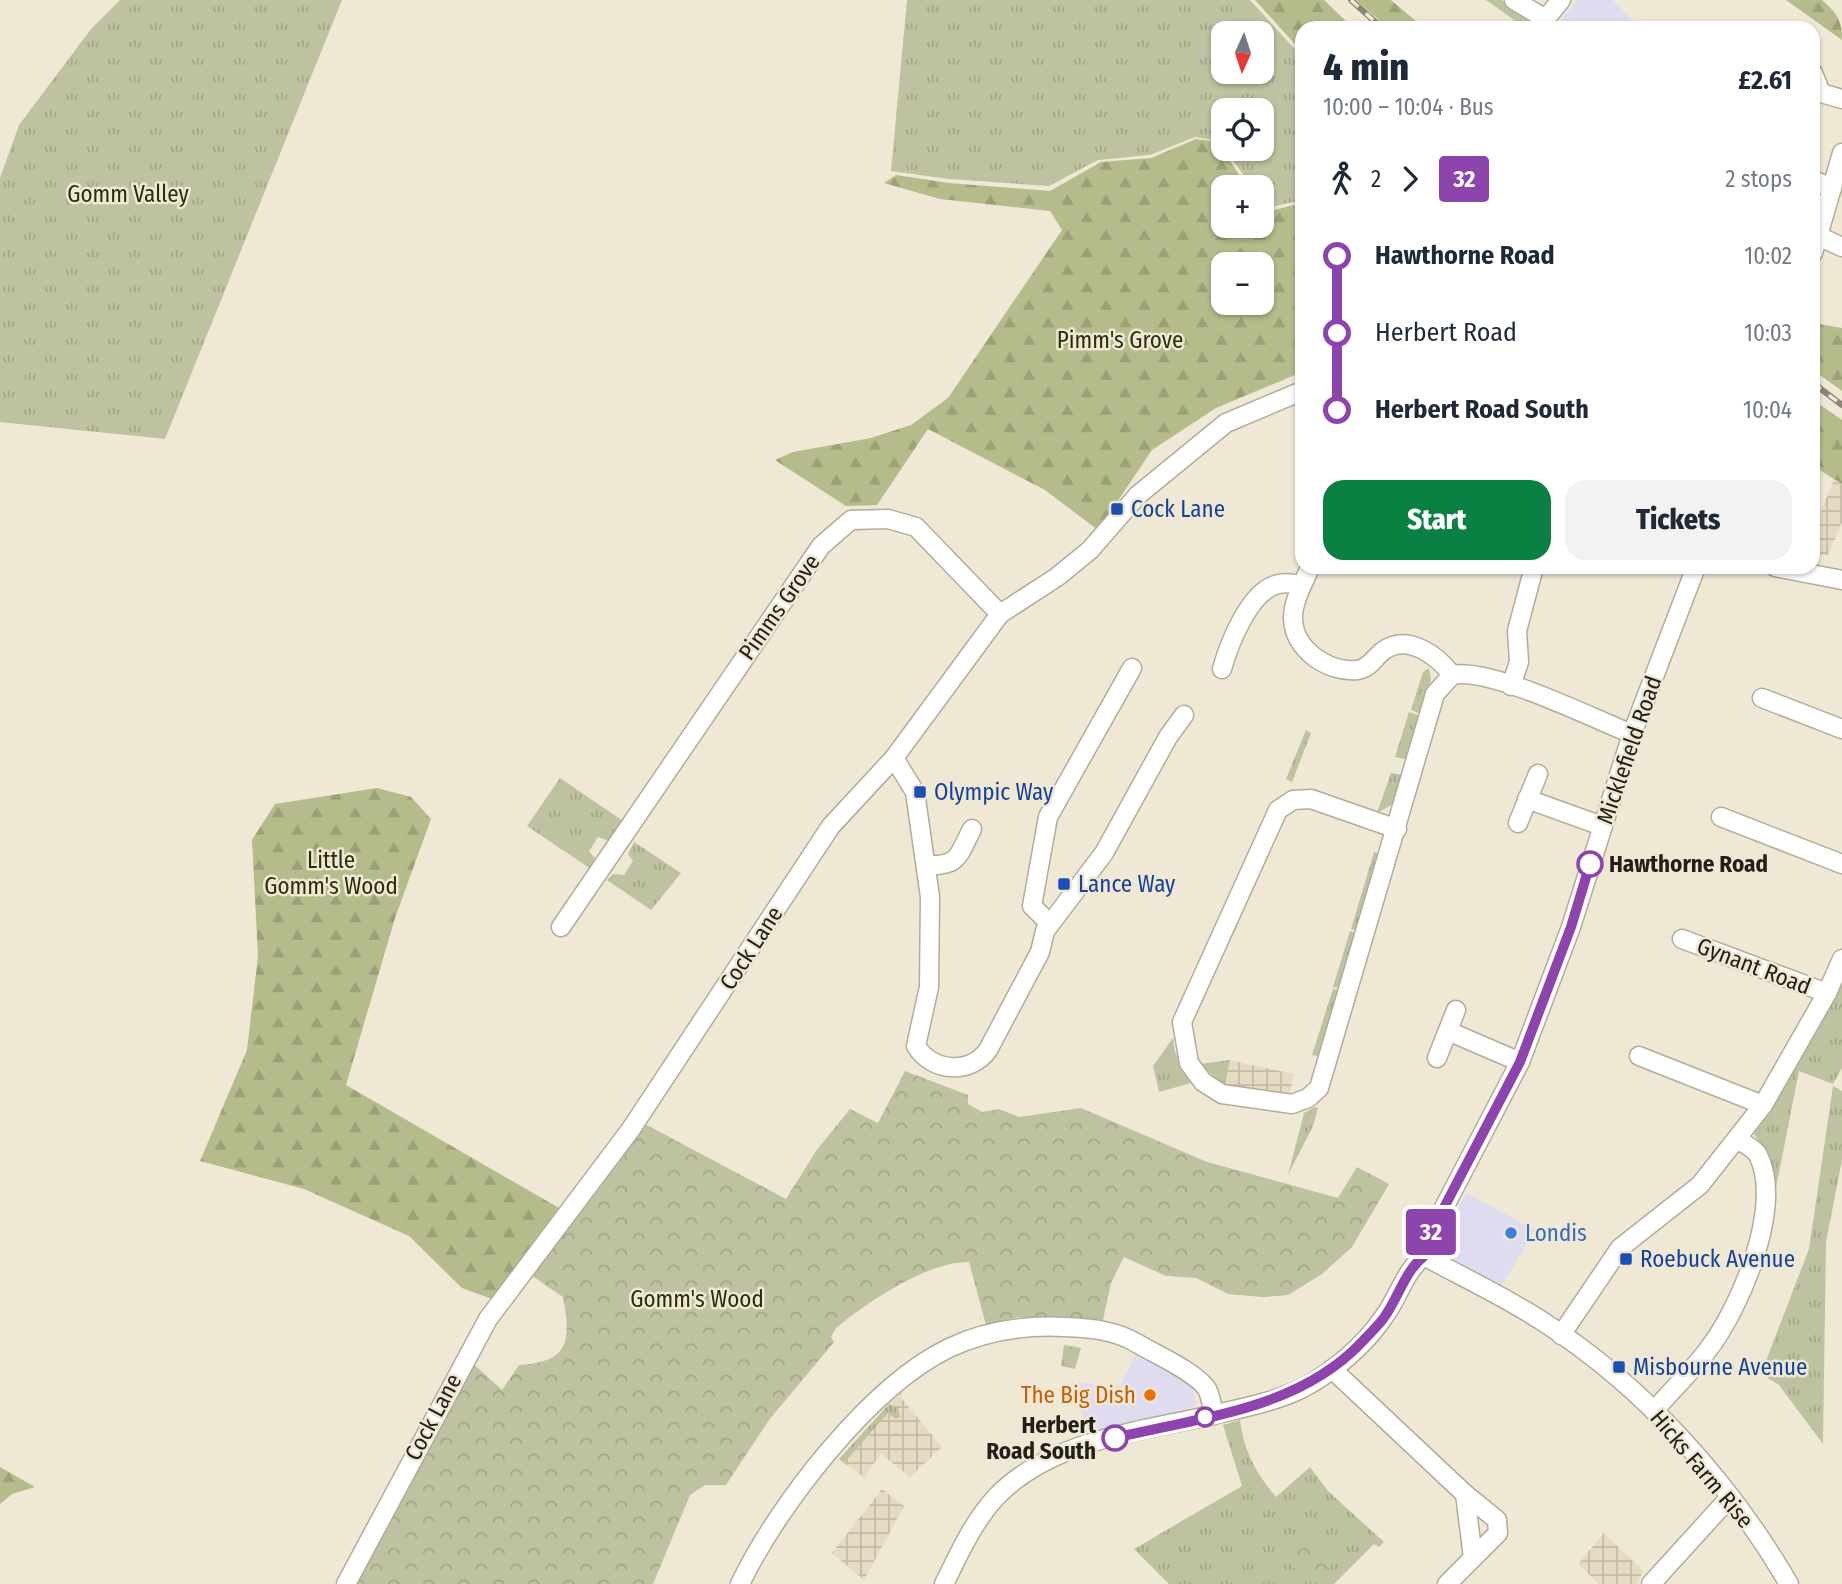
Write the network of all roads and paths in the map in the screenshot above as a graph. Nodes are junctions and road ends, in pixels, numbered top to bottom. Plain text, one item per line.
1 (1514, 0) edge
2 (1561, 0) edge
3 (1539, 21) edge
4 (1543, 21) edge
5 (1820, 90) edge
6 (1842, 99) edge
7 (1842, 153) edge
8 (1820, 183) edge
9 (1832, 188) junction
10 (1820, 231) edge
11 (1820, 245) edge
12 (1842, 247) edge
13 (1295, 394) edge
14 (1307, 574) edge
15 (1532, 574) edge
16 (1693, 574) edge
17 (1811, 574) edge
18 (1842, 580) edge
19 (1302, 585) junction
20 (1000, 614) junction
21 (1132, 667) dead end
22 (1222, 669) dead end
23 (1452, 675) junction
24 (1511, 686) junction
25 (1762, 698) dead end
26 (1184, 715) dead end
27 (1842, 729) edge
28 (1632, 734) junction
29 (894, 758) junction
30 (1538, 774) dead end
31 (1527, 799) junction
32 (1721, 817) dead end
33 (1518, 822) dead end
34 (1602, 826) junction
35 (972, 829) dead end
36 (1396, 829) junction
37 (1842, 864) edge
38 (926, 865) junction
39 (1049, 924) junction
40 (561, 927) dead end
41 (1682, 939) dead end
42 (1842, 958) edge
43 (1827, 993) junction
44 (1456, 1010) dead end
45 (1448, 1031) junction
46 (1639, 1056) dead end
47 (1437, 1058) dead end
48 (1520, 1062) junction
49 (1763, 1105) junction
50 (1737, 1139) junction
51 (1424, 1256) junction
52 (1561, 1335) junction
53 (1332, 1369) junction
54 (1654, 1411) junction
55 (1214, 1415) junction
56 (1465, 1494) junction
57 (1730, 1497) junction
58 (1473, 1558) junction
59 (346, 1584) edge
60 (740, 1584) edge
61 (944, 1584) edge
62 (1447, 1584) edge
63 (1651, 1584) edge
64 (1788, 1584) edge

1 - 3 street
2 - 4 street
5 - 6 street
7 - 9 street
8 - 9 street
9 - 10 street
11 - 12 street
13 - 20 street, Cock Lane
14 - 19 street
15 - 24 street
16 - 28 street, Micklefield Road
17 - 18 street
19 - 22 street
19 - 23 street
20 - 29 street, Cock Lane
20 - 40 street, Pimms Grove
21 - 39 street
23 - 24 street
23 - 36 street
24 - 28 street
25 - 27 street
26 - 39 street
28 - 34 street, Micklefield Road
29 - 38 street
29 - 59 street, Cock Lane
30 - 31 street
31 - 33 street
31 - 34 street
32 - 37 street
34 - 48 street, Micklefield Road
35 - 38 street
36 - 36 street
38 - 39 street
41 - 43 street, Gynant Road
42 - 43 street
43 - 49 street
44 - 45 street
45 - 47 street
45 - 48 street
46 - 49 street
48 - 51 street, Micklefield Road
49 - 50 street
50 - 52 street
50 - 54 street
51 - 52 street, Hicks Farm Rise
51 - 53 street, Micklefield Road
52 - 54 street, Hicks Farm Rise
53 - 55 street, Micklefield Road
53 - 56 street
54 - 57 street, Hicks Farm Rise
55 - 60 street
55 - 61 street, Micklefield Road
56 - 58 street
56 - 58 street
57 - 63 street
57 - 64 street, Hicks Farm Rise
58 - 62 street

